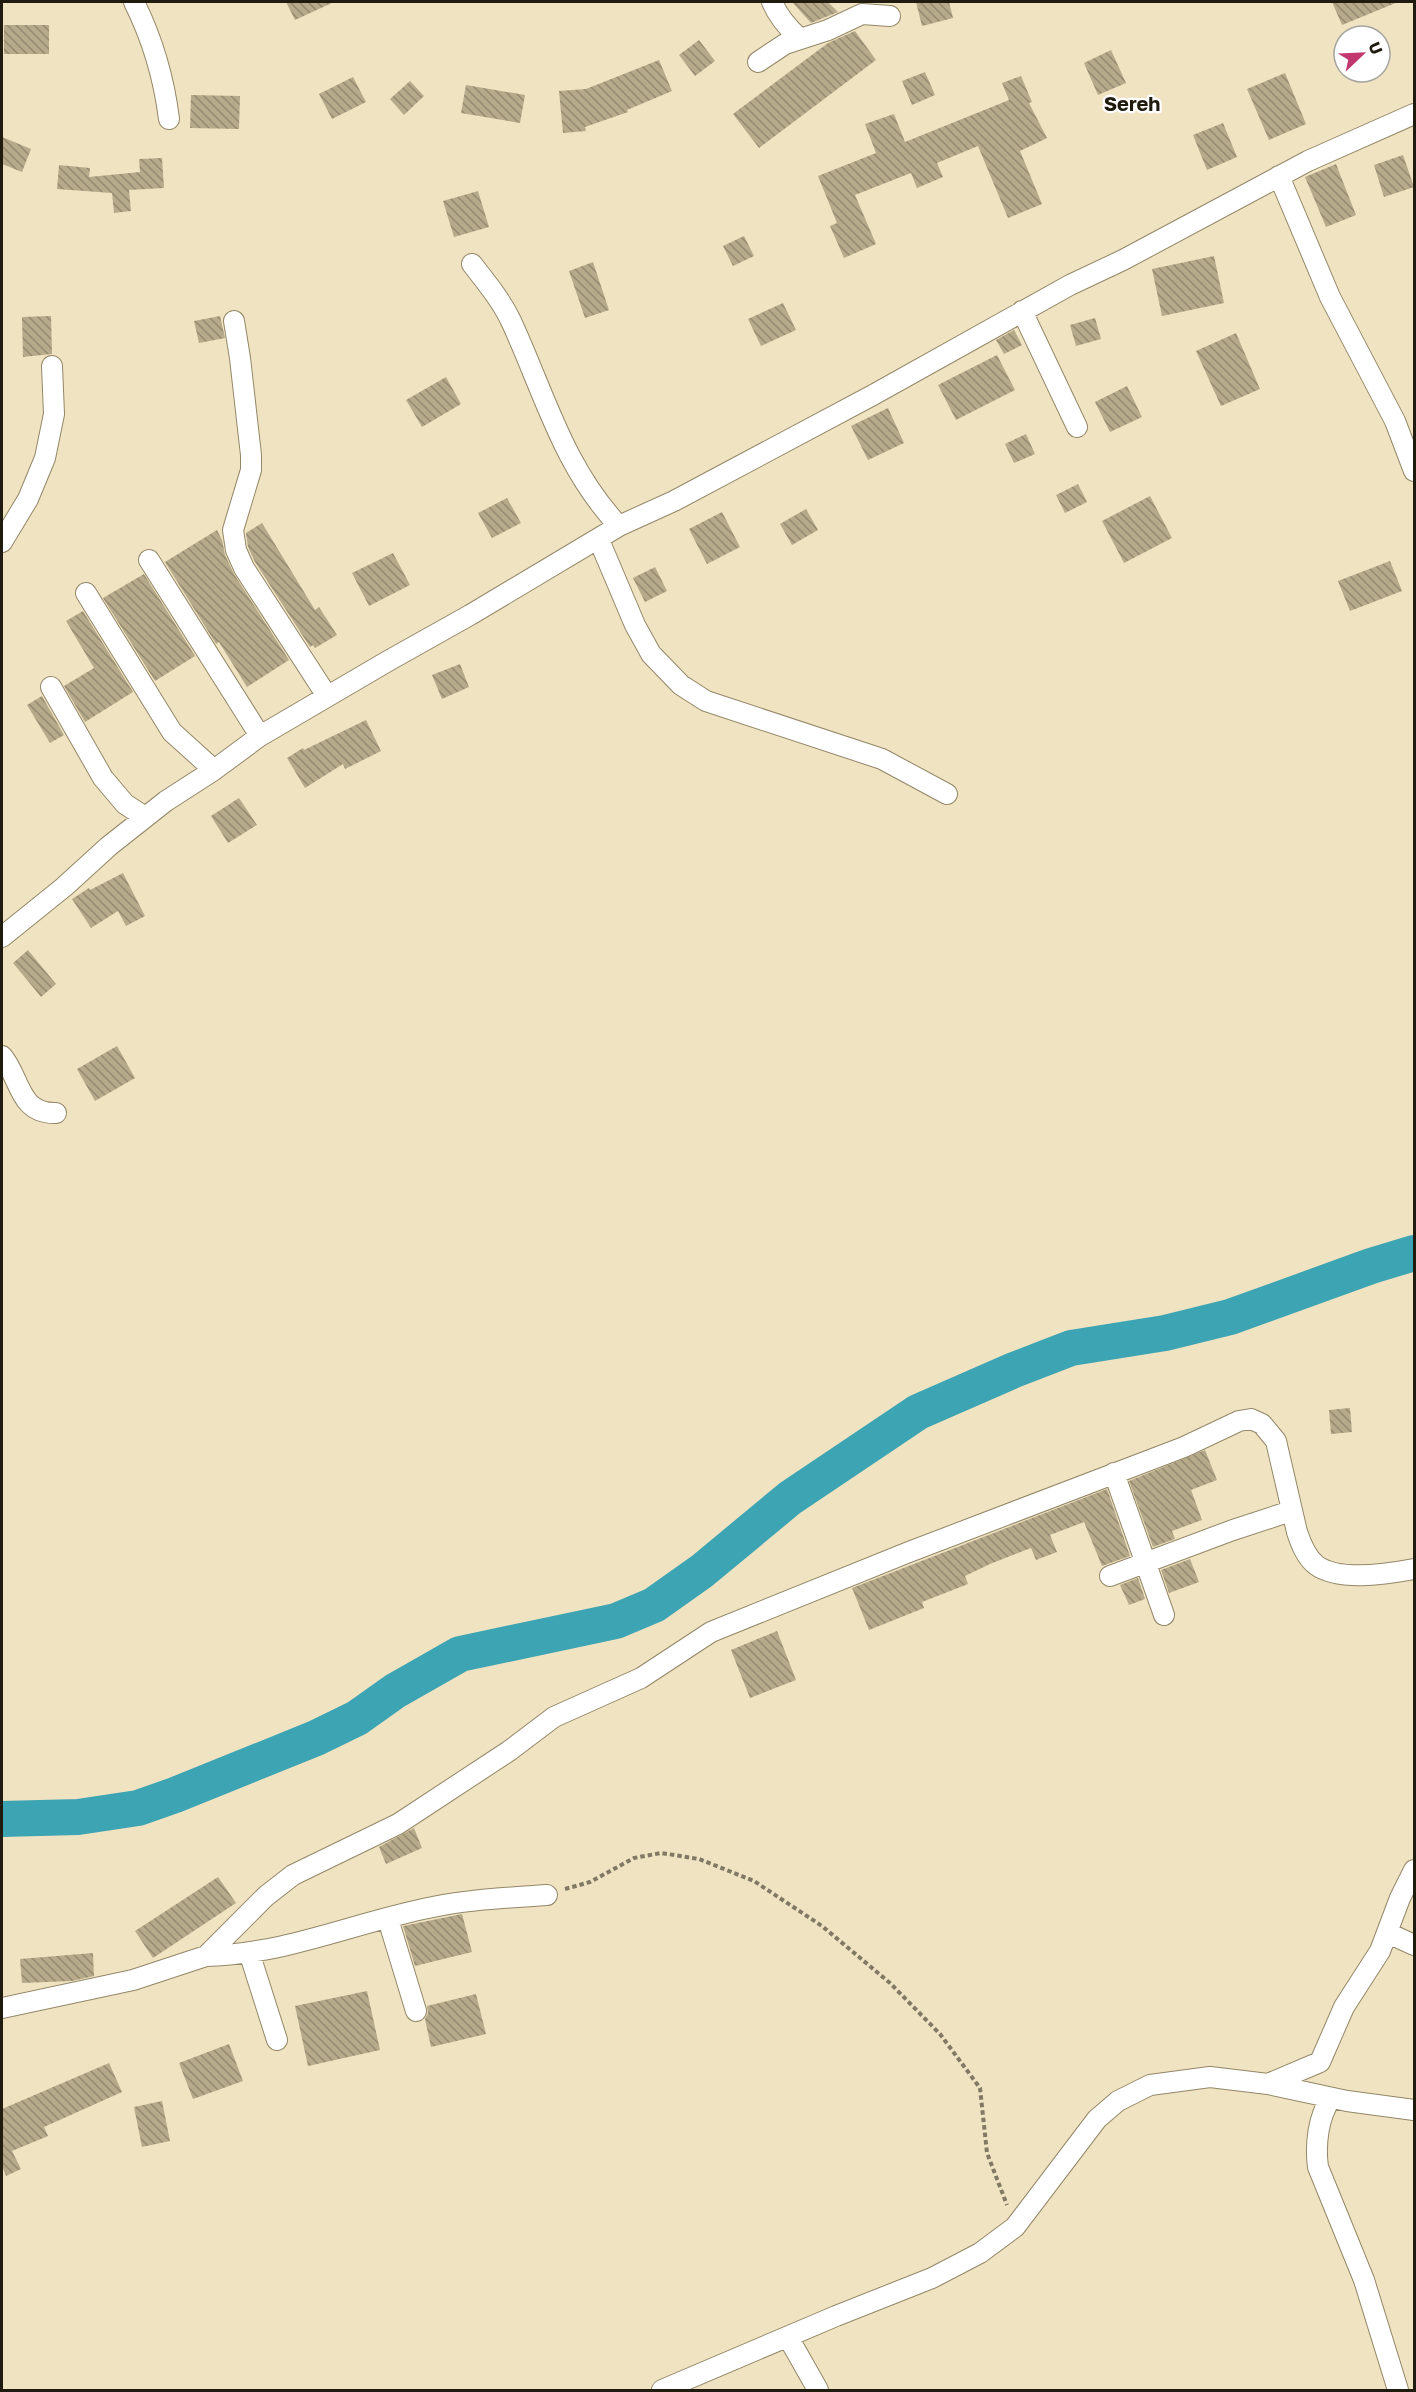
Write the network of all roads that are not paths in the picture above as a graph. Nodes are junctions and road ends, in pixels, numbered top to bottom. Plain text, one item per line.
1 (134, 2) edge
2 (772, 2) edge
3 (890, 16) dead end
4 (799, 38) junction
5 (758, 62) dead end
6 (1414, 114) edge
7 (169, 119) dead end
8 (1279, 176) junction
9 (472, 264) dead end
10 (1022, 311) junction
11 (234, 321) dead end
12 (52, 366) dead end
13 (1077, 427) dead end
14 (1414, 471) edge
15 (619, 526) junction
16 (599, 540) junction
17 (2, 542) edge
18 (149, 560) dead end
19 (86, 593) dead end
20 (51, 687) dead end
21 (327, 696) junction
22 (260, 736) junction
23 (214, 770) junction
24 (947, 794) dead end
25 (144, 817) junction
26 (2, 937) edge
27 (2, 1056) edge
28 (56, 1113) dead end
29 (1114, 1473) junction
30 (1291, 1511) junction
31 (1147, 1562) junction
32 (1414, 1569) edge
33 (1110, 1576) dead end
34 (1164, 1615) dead end
35 (1414, 1870) edge
36 (547, 1895) road end
37 (388, 1919) junction
38 (1388, 1933) junction
39 (1414, 1945) edge
40 (249, 1952) junction
41 (206, 1956) junction
42 (2, 2008) edge
43 (416, 2011) dead end
44 (277, 2040) dead end
45 (1320, 2062) junction
46 (1268, 2084) junction
47 (1326, 2096) junction
48 (1414, 2110) edge
49 (788, 2337) junction
50 (662, 2391) edge
51 (818, 2391) edge
52 (1398, 2391) edge

1 - 7 street
2 - 4 street
3 - 4 street
4 - 5 street
6 - 8 street
8 - 10 street
8 - 14 street
9 - 15 street
10 - 13 street
10 - 15 street
11 - 21 street
12 - 17 street
15 - 16 street
16 - 21 street
16 - 24 street
18 - 22 street
19 - 23 street
20 - 25 street
21 - 22 street
22 - 23 street
23 - 25 street
25 - 26 street
27 - 28 street
29 - 30 street
29 - 31 street
29 - 41 street
30 - 31 street
30 - 32 street
31 - 33 street
31 - 34 street
35 - 38 street
36 - 37 street
37 - 40 street
37 - 43 street
38 - 39 street
38 - 45 street
40 - 41 street
40 - 44 street
41 - 42 street
45 - 46 street
45 - 47 street
46 - 47 street
46 - 49 street
47 - 48 street
47 - 52 street
49 - 50 street
49 - 51 street

